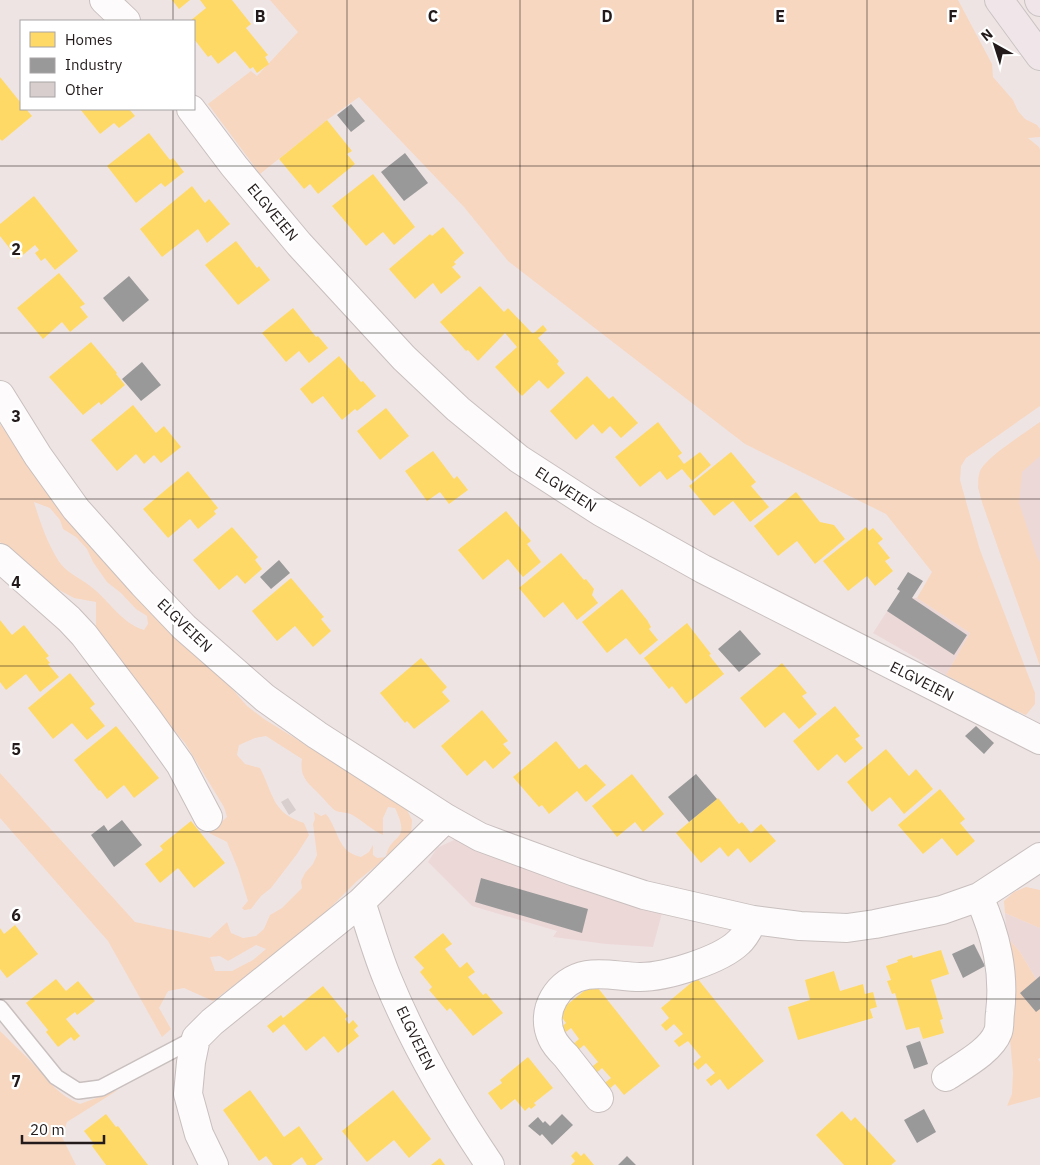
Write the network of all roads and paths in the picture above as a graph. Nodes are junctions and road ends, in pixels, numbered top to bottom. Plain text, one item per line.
1 (104, 0) edge
2 (999, 0) edge
3 (125, 20) edge
4 (1040, 56) edge
5 (193, 110) edge
6 (0, 395) edge
7 (0, 558) edge
8 (1040, 740) edge
9 (208, 817) dead end
10 (446, 818) junction
11 (1040, 858) edge
12 (979, 897) junction
13 (361, 902) junction
14 (753, 920) junction
15 (0, 1008) edge
16 (196, 1038) junction
17 (946, 1077) dead end
18 (599, 1098) dead end
19 (214, 1165) edge
20 (490, 1165) edge

1 - 3 street
2 - 4 main road
5 - 8 street, ELGVEIEN
6 - 10 street, ELGVEIEN
7 - 9 street
10 - 13 street
10 - 14 street, ELGVEIEN
11 - 12 street, ELGVEIEN
12 - 14 street, ELGVEIEN
12 - 17 street
13 - 16 street
13 - 20 street, ELGVEIEN
14 - 18 street
15 - 16 lane
16 - 19 street

